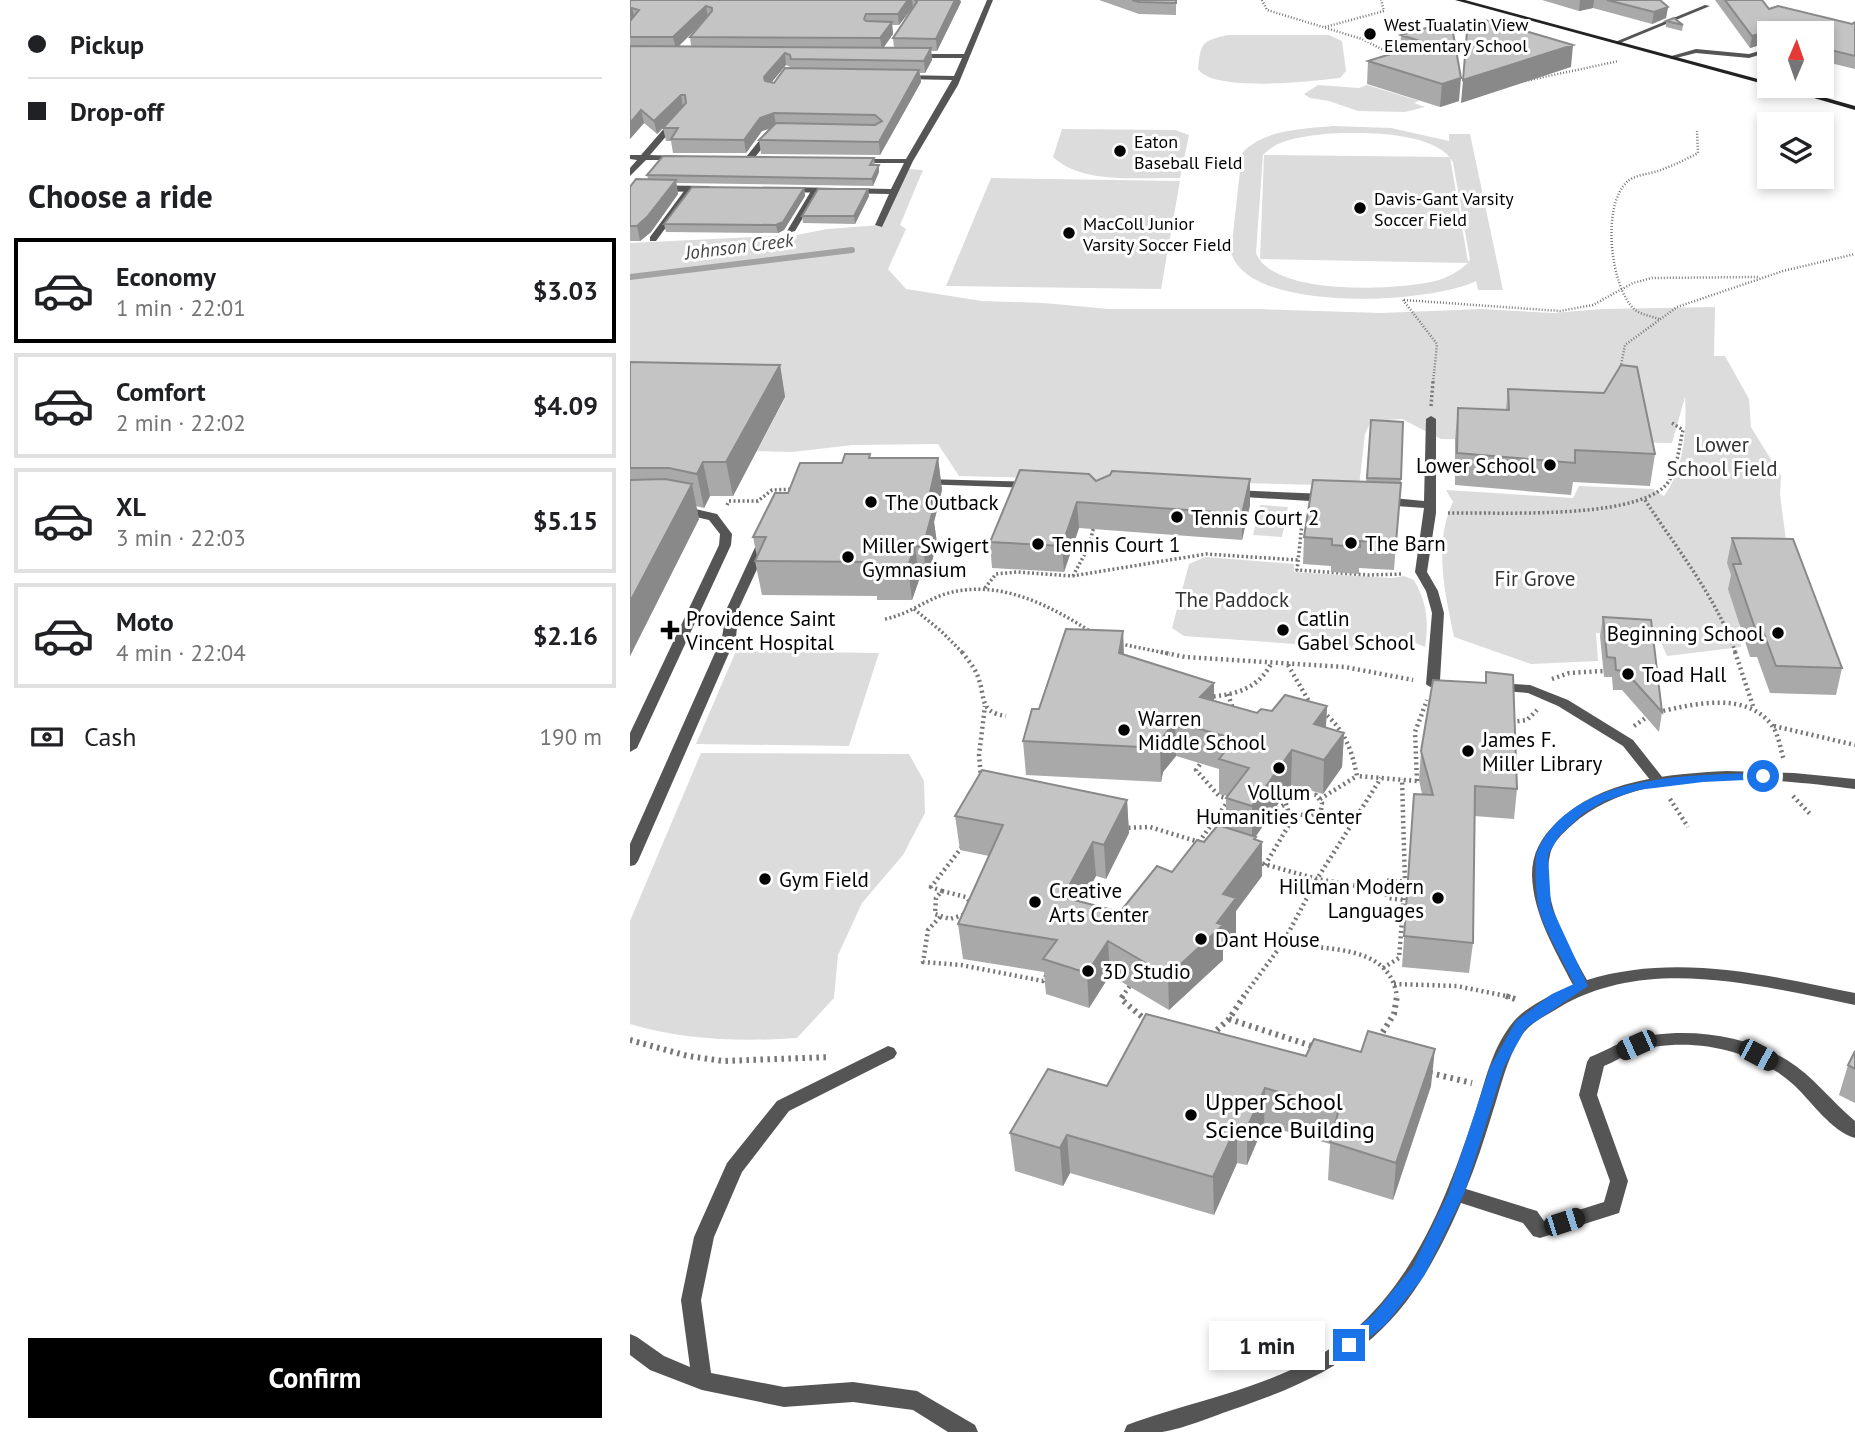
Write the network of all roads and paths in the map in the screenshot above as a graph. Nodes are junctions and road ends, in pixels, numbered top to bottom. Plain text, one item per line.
1 (990, 0) edge
2 (1262, 0) edge
3 (1381, 0) edge
4 (1458, 0) edge
5 (1707, 6) dead end
6 (1324, 27) junction
7 (1618, 42) junction
8 (1656, 53) junction
9 (1757, 54) edge
10 (912, 56) edge
11 (964, 56) junction
12 (1397, 57) edge
13 (1672, 57) junction
14 (887, 77) edge
15 (956, 78) junction
16 (1517, 80) edge
17 (1757, 81) edge
18 (1820, 98) edge
19 (1855, 108) edge
20 (683, 112) edge
21 (780, 131) edge
22 (1697, 131) dead end
23 (630, 158) edge
24 (643, 158) junction
25 (685, 158) edge
26 (760, 159) edge
27 (854, 161) edge
28 (909, 162) junction
29 (630, 173) edge
30 (630, 188) edge
31 (690, 189) junction
32 (714, 190) edge
33 (776, 190) edge
34 (815, 191) junction
35 (895, 192) junction
36 (879, 225) dead end
37 (791, 231) dead end
38 (653, 239) dead end
39 (1855, 254) edge
40 (1766, 276) junction
41 (1623, 289) junction
42 (1660, 320) junction
43 (1620, 379) edge
44 (1431, 419) joint
45 (1672, 423) dead end
46 (922, 482) edge
47 (1048, 486) edge
48 (799, 489) edge
49 (1216, 493) edge
50 (1337, 499) edge
51 (1364, 500) edge
52 (1645, 500) junction
53 (667, 508) edge
54 (1430, 509) junction
55 (1096, 521) edge
56 (1302, 524) dead end
57 (722, 525) junction
58 (767, 534) edge
59 (1298, 560) junction
60 (1401, 574) dead end
61 (1072, 576) junction
62 (985, 588) junction
63 (913, 609) junction
64 (886, 619) dead end
65 (1104, 638) edge
66 (1114, 643) edge
67 (1141, 650) junction
68 (1140, 660) edge
69 (1271, 664) junction
70 (1288, 664) junction
71 (1603, 671) dead end
72 (1433, 684) junction
73 (1541, 692) junction
74 (1228, 694) junction
75 (1196, 697) edge
76 (1308, 702) junction
77 (985, 706) junction
78 (1755, 710) junction
79 (1304, 711) edge
80 (1006, 716) dead end
81 (1235, 716) edge
82 (1773, 726) junction
83 (1628, 743) junction
84 (1855, 745) edge
85 (630, 748) edge
86 (1204, 759) dead end
87 (1357, 776) junction
88 (1381, 778) junction
89 (1789, 778) junction
90 (1402, 779) junction
91 (981, 782) edge
92 (1660, 783) junction
93 (1855, 784) edge
94 (1320, 799) junction
95 (1230, 800) junction
96 (1240, 803) edge
97 (1284, 805) junction
98 (1261, 809) edge
99 (1295, 815) junction
100 (1812, 816) dead end
101 (1688, 827) dead end
102 (1111, 830) edge
103 (971, 836) edge
104 (1199, 842) junction
105 (1212, 846) edge
106 (1251, 860) edge
107 (630, 861) edge
108 (1265, 864) junction
109 (1317, 879) junction
110 (1405, 882) junction
111 (942, 891) junction
112 (1388, 891) junction
113 (1404, 900) junction
114 (940, 917) junction
115 (1283, 943) junction
116 (1383, 968) junction
117 (1050, 970) edge
118 (1134, 980) edge
119 (1394, 984) junction
120 (1581, 986) junction
121 (1855, 999) edge
122 (1541, 1010) junction
123 (1229, 1019) junction
124 (1151, 1025) edge
125 (1217, 1030) edge
126 (630, 1040) edge
127 (1320, 1048) edge
128 (1373, 1049) edge
129 (888, 1052) dead end
130 (858, 1068) junction
131 (1423, 1071) edge
132 (1491, 1087) junction
133 (1855, 1131) edge
134 (1456, 1194) junction
135 (630, 1343) edge
136 (702, 1381) junction
137 (967, 1432) edge
138 (1135, 1432) edge

1 - 11 street
2 - 6 path
3 - 6 path
4 - 7 street
5 - 7 street
6 - 12 path
7 - 8 street
8 - 13 street
8 - 16 path
9 - 13 street
10 - 11 street
11 - 15 street
13 - 17 street
14 - 15 street
15 - 28 street
18 - 19 street
20 - 24 street
21 - 26 street
22 - 41 path
23 - 24 street
24 - 25 street
24 - 29 street
27 - 28 street
28 - 35 street
30 - 31 street
31 - 32 street
31 - 38 street
33 - 34 street
34 - 35 street
34 - 37 street
35 - 36 street
39 - 40 path
40 - 41 path
40 - 42 path
41 - 42 path
41 - 44 path
42 - 43 path
44 - 54 street
45 - 52 path
46 - 47 street
48 - 57 path
49 - 50 street
51 - 54 street
52 - 54 path
52 - 78 path
53 - 57 street
54 - 72 street
55 - 61 path
56 - 59 path
57 - 85 street
58 - 107 street
59 - 60 path
59 - 61 path
61 - 62 path
62 - 63 path
62 - 65 path
63 - 64 path
63 - 77 path
66 - 67 path
67 - 68 path
67 - 69 path
69 - 70 path
69 - 74 path
70 - 72 path
70 - 76 path
71 - 73 path
72 - 73 street
72 - 90 path
73 - 83 street
74 - 75 path
74 - 81 path
76 - 79 path
76 - 87 path
77 - 80 path
77 - 91 path
78 - 82 path
78 - 83 path
82 - 84 path
82 - 89 path
83 - 92 street
86 - 95 path
87 - 88 path
87 - 94 path
88 - 90 path
88 - 109 path
89 - 92 street
89 - 93 street
89 - 100 path
90 - 110 path
92 - 101 path
92 - 120 street
94 - 97 path
94 - 99 path
95 - 96 path
95 - 104 path
97 - 98 path
97 - 99 path
99 - 108 path
102 - 104 path
103 - 111 path
104 - 105 path
106 - 108 path
108 - 109 path
109 - 112 path
109 - 115 path
110 - 112 path
110 - 113 path
111 - 114 path
111 - 114 path
112 - 113 path
113 - 116 path
114 - 117 path
115 - 116 path
115 - 123 path
116 - 119 path
118 - 124 path
119 - 122 path
119 - 128 path
120 - 121 street
120 - 122 street
122 - 132 street
123 - 125 path
123 - 127 path
126 - 130 path
129 - 130 street
130 - 136 street
131 - 132 path
132 - 134 street
133 - 134 street
134 - 138 street
135 - 136 street
136 - 137 street

